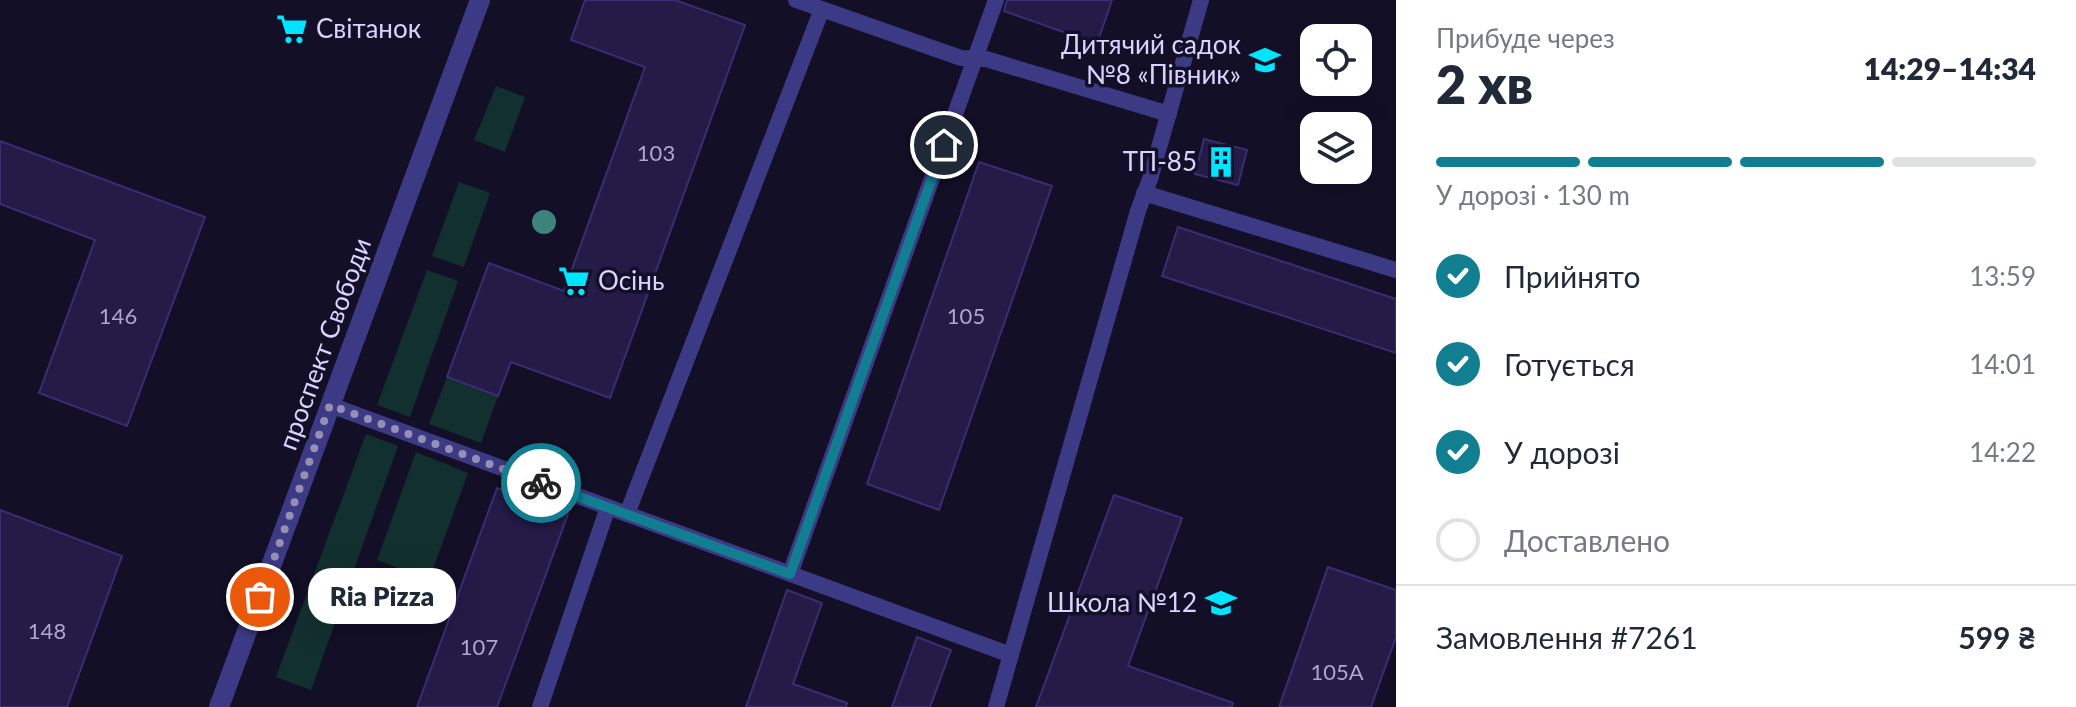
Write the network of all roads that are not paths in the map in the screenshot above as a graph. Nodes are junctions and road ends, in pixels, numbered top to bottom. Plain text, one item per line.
1 (480, 0) edge
2 (796, 0) edge
3 (996, 0) edge
4 (1201, 0) edge
5 (822, 9) junction
6 (975, 59) junction
7 (1169, 114) junction
8 (1144, 193) junction
9 (1396, 270) edge
10 (330, 405) junction
11 (608, 507) junction
12 (627, 514) junction
13 (790, 574) junction
14 (1011, 655) junction
15 (219, 707) edge
16 (540, 707) edge
17 (996, 707) edge

1 - 10 street, проспект Свободи
2 - 5 lane
3 - 6 lane
4 - 7 lane
5 - 6 lane
5 - 12 lane
6 - 7 lane
6 - 13 lane
7 - 8 lane
8 - 9 lane
8 - 14 lane
10 - 11 lane
10 - 15 street, проспект Свободи
11 - 12 lane
11 - 16 lane
12 - 13 lane
13 - 14 lane
14 - 17 lane

